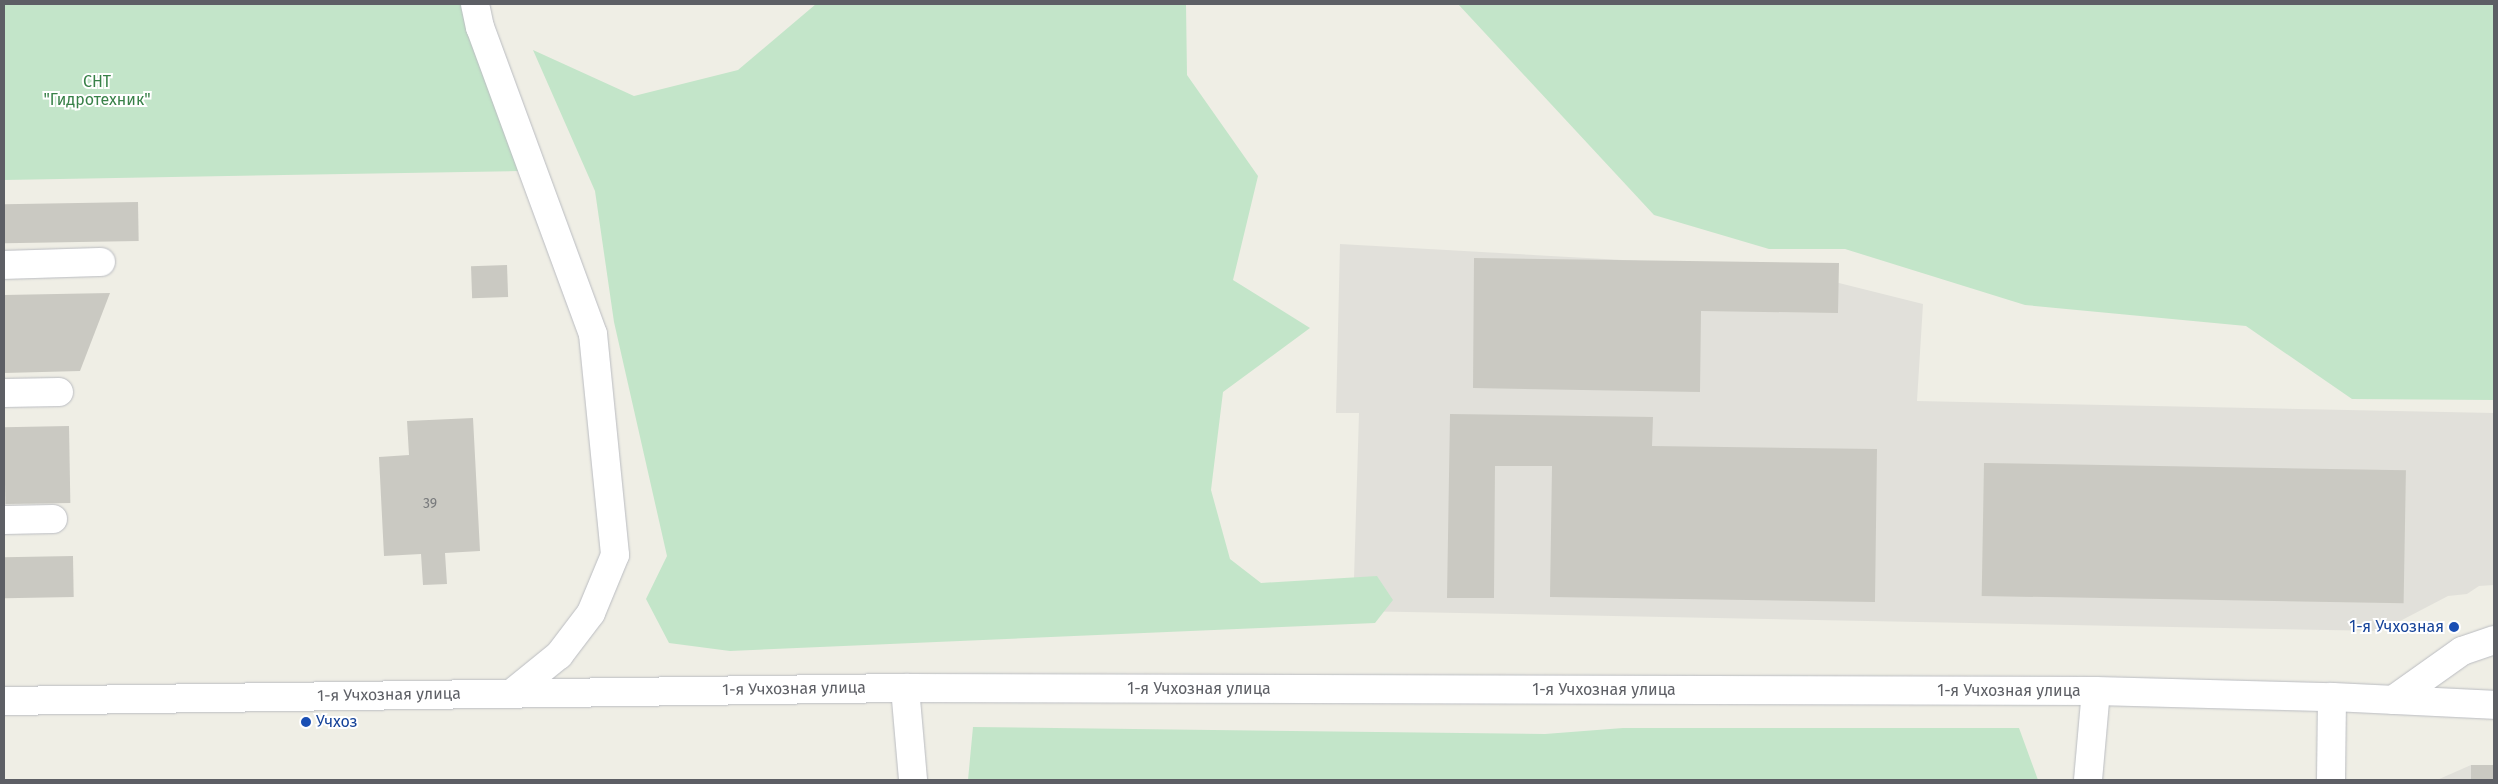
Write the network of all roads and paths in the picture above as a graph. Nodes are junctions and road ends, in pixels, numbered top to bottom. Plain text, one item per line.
1 (475, 4) edge
2 (101, 262) dead end
3 (4, 265) edge
4 (59, 392) dead end
5 (4, 393) edge
6 (53, 519) dead end
7 (4, 520) edge
8 (2494, 640) edge
9 (905, 688) junction
10 (2096, 691) junction
11 (512, 693) junction
12 (2332, 697) junction
13 (2393, 700) junction
14 (4, 701) edge
15 (2494, 705) edge
16 (912, 780) edge
17 (2088, 780) edge
18 (2331, 780) edge

1 - 11 street
2 - 3 street
4 - 5 street
6 - 7 street
8 - 13 street
9 - 10 street, 1-я Учхозная улица
9 - 11 street, 1-я Учхозная улица
9 - 16 street
10 - 12 street, 1-я Учхозная улица
10 - 17 street
11 - 14 street, 1-я Учхозная улица
12 - 13 street, 1-я Учхозная улица
12 - 18 street
13 - 15 street, 1-я Учхозная улица

